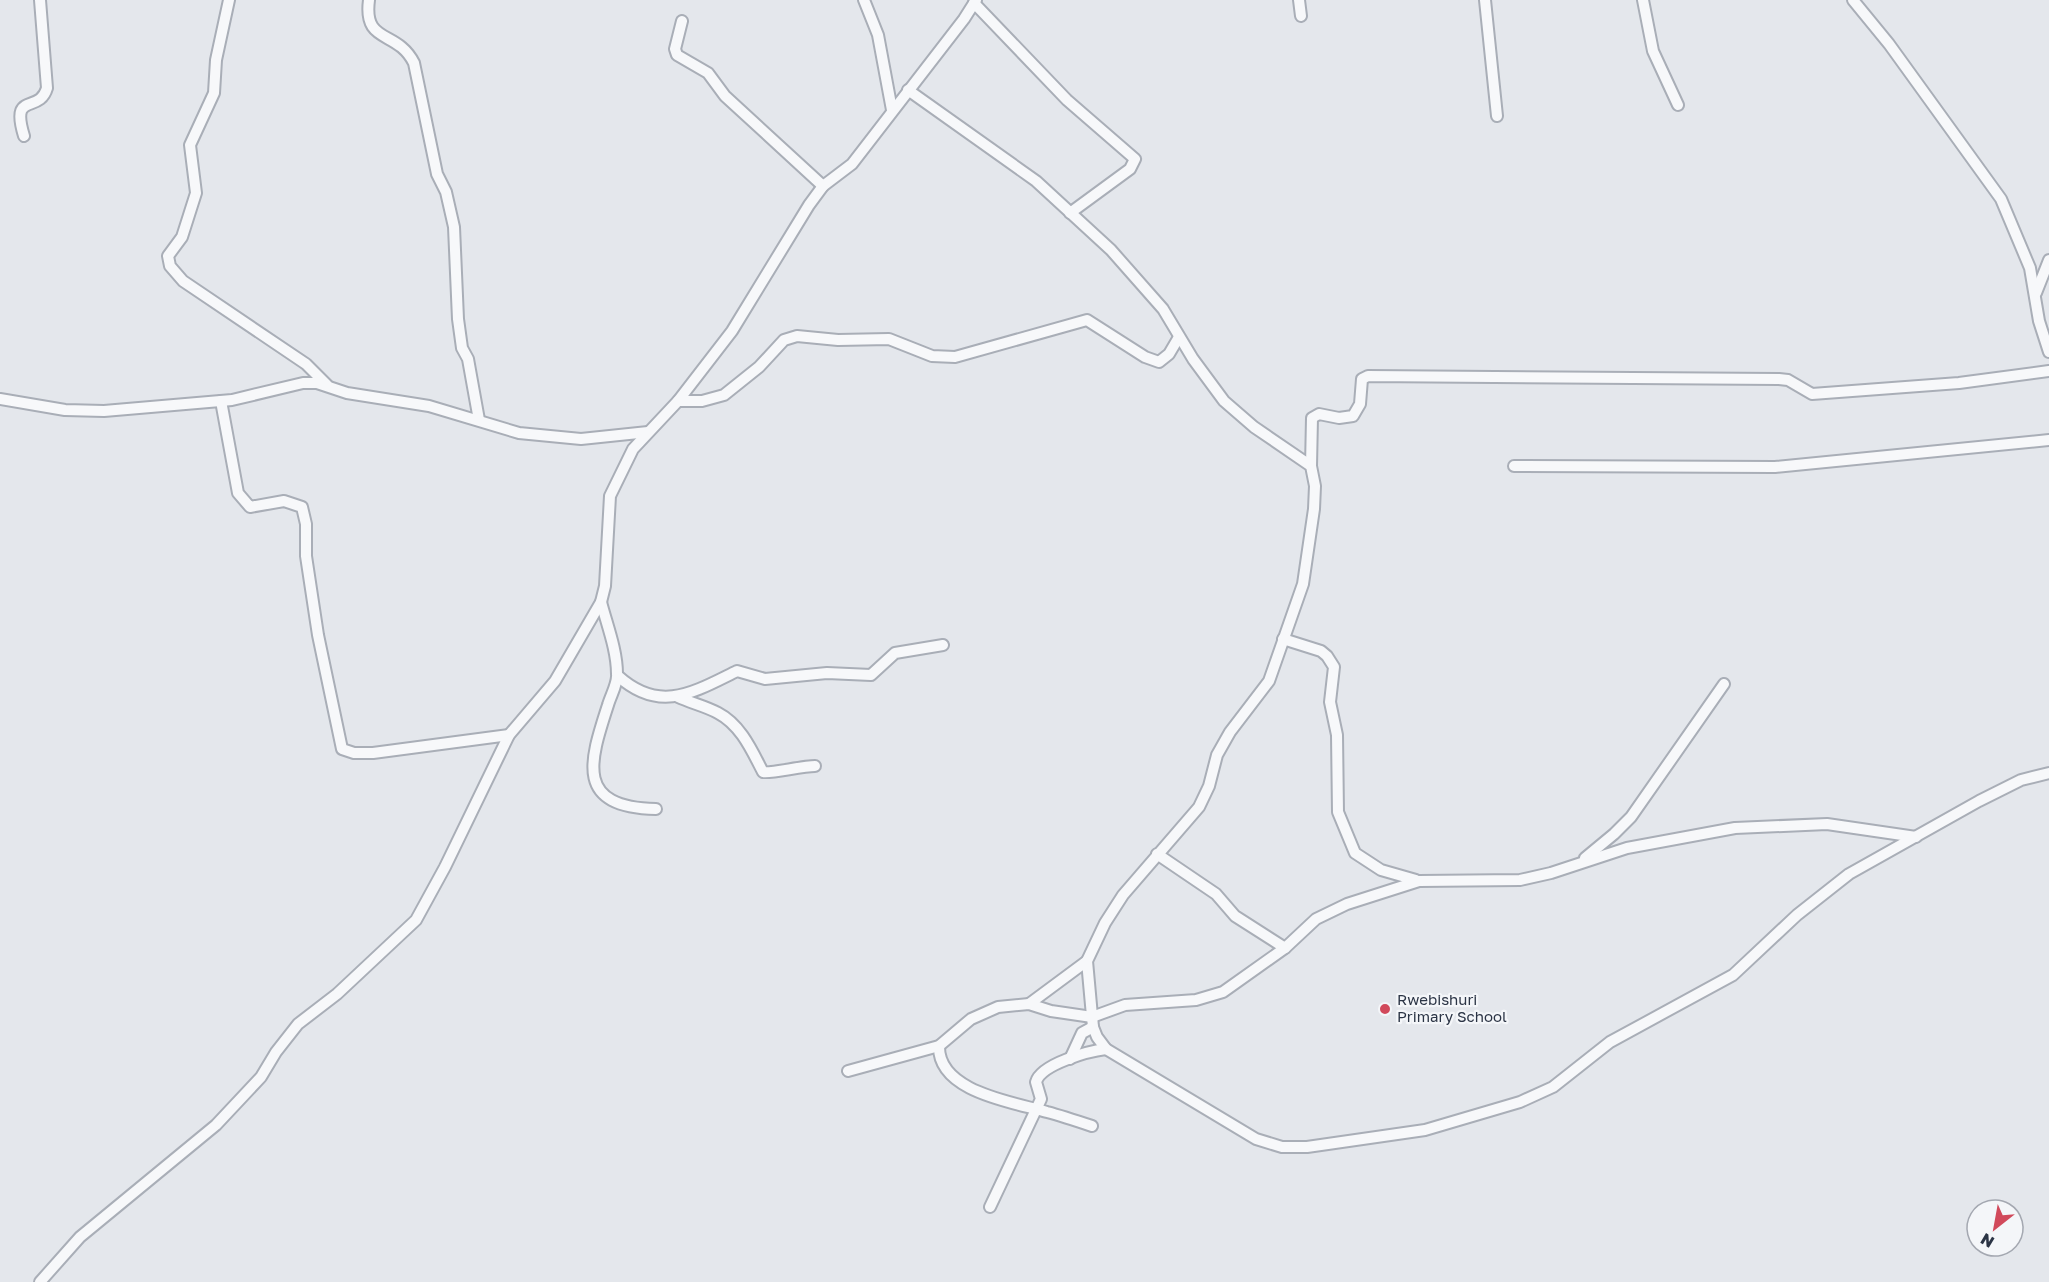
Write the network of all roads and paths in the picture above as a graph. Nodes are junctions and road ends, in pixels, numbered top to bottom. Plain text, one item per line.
1 (40, 0) edge
2 (229, 0) edge
3 (369, 0) edge
4 (864, 0) edge
5 (1299, 0) edge
6 (1485, 0) edge
7 (1643, 0) edge
8 (1853, 0) edge
9 (975, 2) edge
10 (1301, 16) dead end
11 (682, 21) dead end
12 (908, 90) junction
13 (1678, 105) dead end
14 (892, 110) junction
15 (1497, 116) dead end
16 (24, 135) dead end
17 (823, 186) junction
18 (1070, 213) junction
19 (2049, 260) edge
20 (2036, 293) junction
21 (1179, 337) junction
22 (2049, 352) edge
23 (2049, 371) edge
24 (327, 385) junction
25 (0, 399) edge
26 (221, 401) junction
27 (678, 401) junction
28 (479, 420) junction
29 (648, 432) junction
30 (2049, 440) edge
31 (1311, 466) junction
32 (1514, 466) dead end
33 (601, 602) junction
34 (1283, 639) junction
35 (943, 645) dead end
36 (618, 676) junction
37 (1724, 684) dead end
38 (678, 697) junction
39 (509, 735) junction
40 (815, 766) dead end
41 (2049, 773) edge
42 (656, 809) dead end
43 (1916, 837) junction
44 (1157, 854) junction
45 (1580, 861) junction
46 (1419, 880) junction
47 (1285, 948) junction
48 (1087, 961) junction
49 (1029, 1004) junction
50 (1092, 1022) junction
51 (939, 1046) junction
52 (1106, 1049) junction
53 (1070, 1059) junction
54 (848, 1071) dead end
55 (1035, 1109) junction
56 (1092, 1126) dead end
57 (990, 1206) dead end
58 (40, 1282) edge

1 - 16 street
2 - 24 street
3 - 28 street
4 - 14 street
5 - 10 street
6 - 15 street
7 - 13 street
8 - 20 street
9 - 12 street
9 - 18 street
11 - 17 street
12 - 14 street
12 - 18 street
14 - 17 street
17 - 27 street
18 - 21 street
19 - 20 street
20 - 22 street
21 - 27 street
21 - 31 street
23 - 31 street
24 - 26 street
24 - 28 street
25 - 26 street
26 - 39 street
27 - 29 street
28 - 29 street
29 - 33 street
30 - 32 street
31 - 34 street
33 - 36 street
33 - 39 street
34 - 44 street
34 - 46 street
35 - 38 street
36 - 38 street
36 - 42 street
37 - 45 street
38 - 40 street
39 - 58 street
41 - 43 street
43 - 45 street
43 - 52 street
44 - 47 street
44 - 48 street
45 - 46 street
46 - 47 street
47 - 50 street
48 - 49 street
48 - 50 street
49 - 50 street
49 - 51 street
50 - 52 street
50 - 53 street
51 - 54 street
51 - 55 street
52 - 53 street
53 - 55 street
55 - 56 street
55 - 57 street

